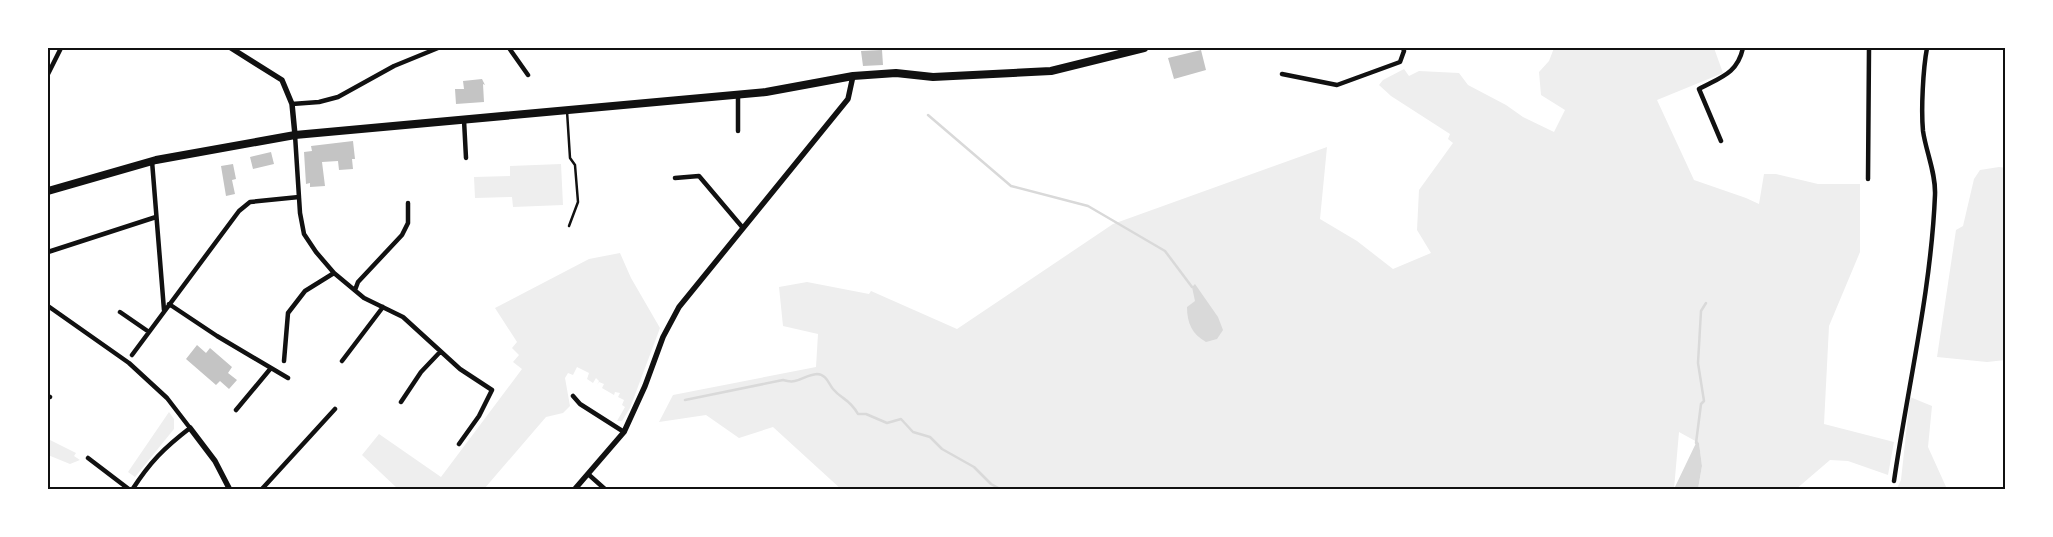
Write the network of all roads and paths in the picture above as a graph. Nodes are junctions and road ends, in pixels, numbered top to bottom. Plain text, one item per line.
1 (62, 48) edge
2 (231, 48) edge
3 (438, 48) edge
4 (509, 48) edge
5 (1144, 48) edge
6 (1403, 48) edge
7 (1743, 48) edge
8 (1869, 48) edge
9 (1927, 48) edge
10 (48, 74) edge
11 (1282, 74) dead end
12 (528, 75) dead end
13 (853, 76) junction
14 (738, 94) junction
15 (292, 104) junction
16 (566, 110) junction
17 (464, 120) junction
18 (738, 131) dead end
19 (295, 135) junction
20 (1721, 142) dead end
21 (466, 158) dead end
22 (152, 161) junction
23 (675, 178) dead end
24 (1868, 179) dead end
25 (48, 191) edge
26 (299, 197) junction
27 (408, 203) dead end
28 (156, 217) junction
29 (569, 226) dead end
30 (743, 228) junction
31 (48, 252) edge
32 (334, 273) junction
33 (355, 290) junction
34 (169, 304) junction
35 (48, 306) edge
36 (384, 307) junction
37 (164, 310) junction
38 (120, 312) dead end
39 (148, 332) junction
40 (440, 352) junction
41 (132, 355) dead end
42 (284, 361) dead end
43 (342, 361) dead end
44 (271, 368) junction
45 (288, 378) dead end
46 (573, 396) dead end
47 (401, 402) dead end
48 (335, 409) dead end
49 (236, 410) dead end
50 (190, 428) junction
51 (624, 432) junction
52 (459, 444) dead end
53 (88, 458) dead end
54 (588, 474) junction
55 (1894, 481) dead end
56 (131, 490) edge
57 (230, 490) edge
58 (261, 490) edge
59 (574, 490) edge
60 (606, 490) edge

1 - 10 street
2 - 15 street
3 - 15 street
4 - 12 street
5 - 13 main road
6 - 11 street
7 - 20 street
8 - 24 street
9 - 55 street
13 - 14 main road
13 - 30 street
14 - 16 main road
14 - 18 street
15 - 19 street
16 - 17 main road
16 - 29 lane
17 - 19 main road
17 - 21 street
19 - 22 main road
19 - 26 street
22 - 25 main road
22 - 28 street
23 - 30 street
26 - 32 street
26 - 34 street
27 - 33 street
28 - 31 street
28 - 37 street
30 - 51 street
32 - 33 street
32 - 42 street
33 - 36 street
34 - 37 street
34 - 44 street
35 - 50 street
36 - 40 street
36 - 43 street
37 - 39 street
38 - 39 street
39 - 41 street
40 - 47 street
40 - 52 street
44 - 45 street
44 - 49 street
46 - 51 street
48 - 58 street
50 - 56 street
50 - 57 street
51 - 54 street
53 - 56 street
54 - 59 street
54 - 60 street

